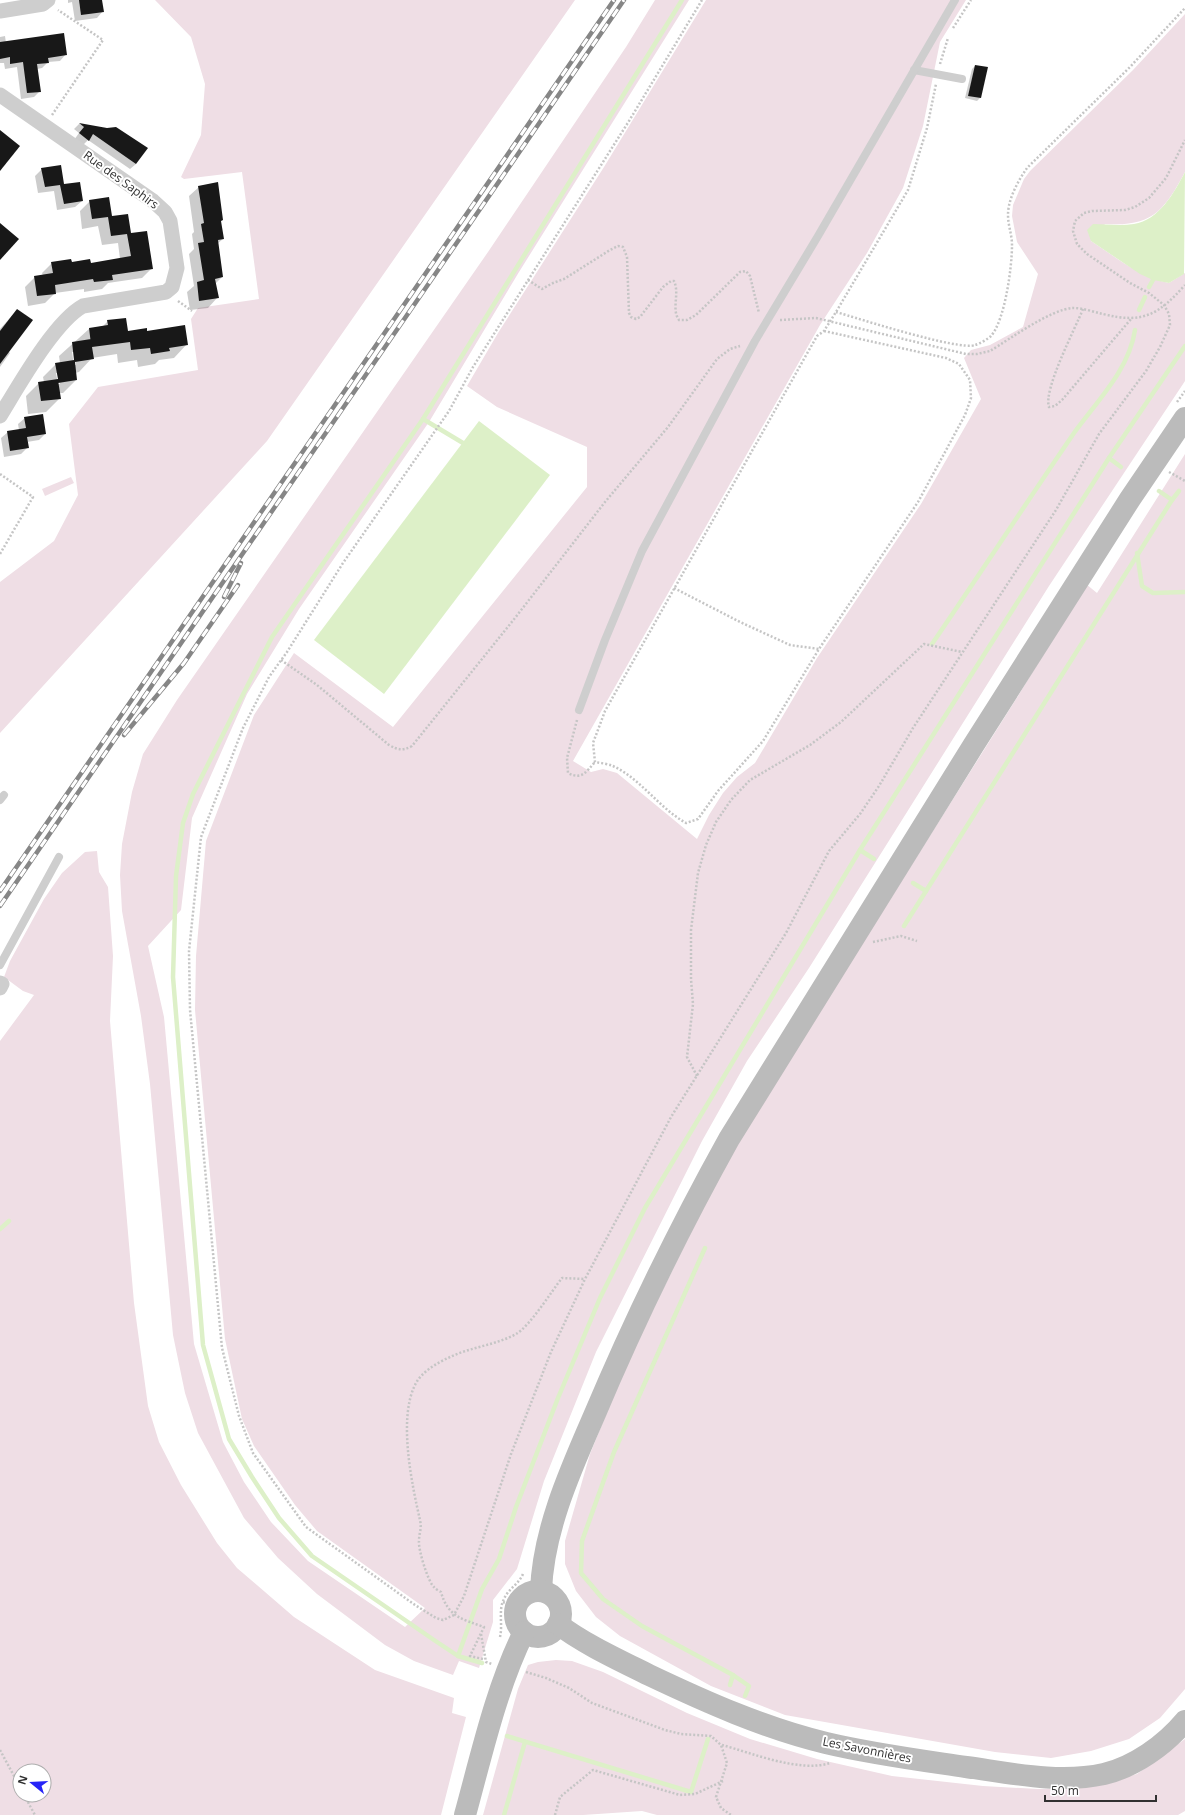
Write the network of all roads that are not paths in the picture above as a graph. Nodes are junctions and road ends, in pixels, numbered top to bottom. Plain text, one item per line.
1 (955, 0) edge
2 (47, 1) edge
3 (1, 7) edge
4 (914, 70) junction
5 (962, 79) dead end
6 (0, 95) edge
7 (0, 416) edge
8 (1185, 418) edge
9 (579, 710) road end
10 (59, 857) dead end
11 (0, 964) edge
12 (0, 983) edge
13 (0, 988) edge
14 (541, 1591) junction
15 (558, 1624) junction
16 (524, 1632) junction
17 (1185, 1721) edge
18 (466, 1815) edge

1 - 4 lane
2 - 3 street
4 - 5 lane
4 - 9 lane
6 - 7 street, Rue des Saphirs
8 - 14 main road
10 - 11 lane
12 - 13 street
14 - 15 main road
14 - 16 main road
15 - 16 main road
15 - 17 main road, Les Savonnières
16 - 18 main road

